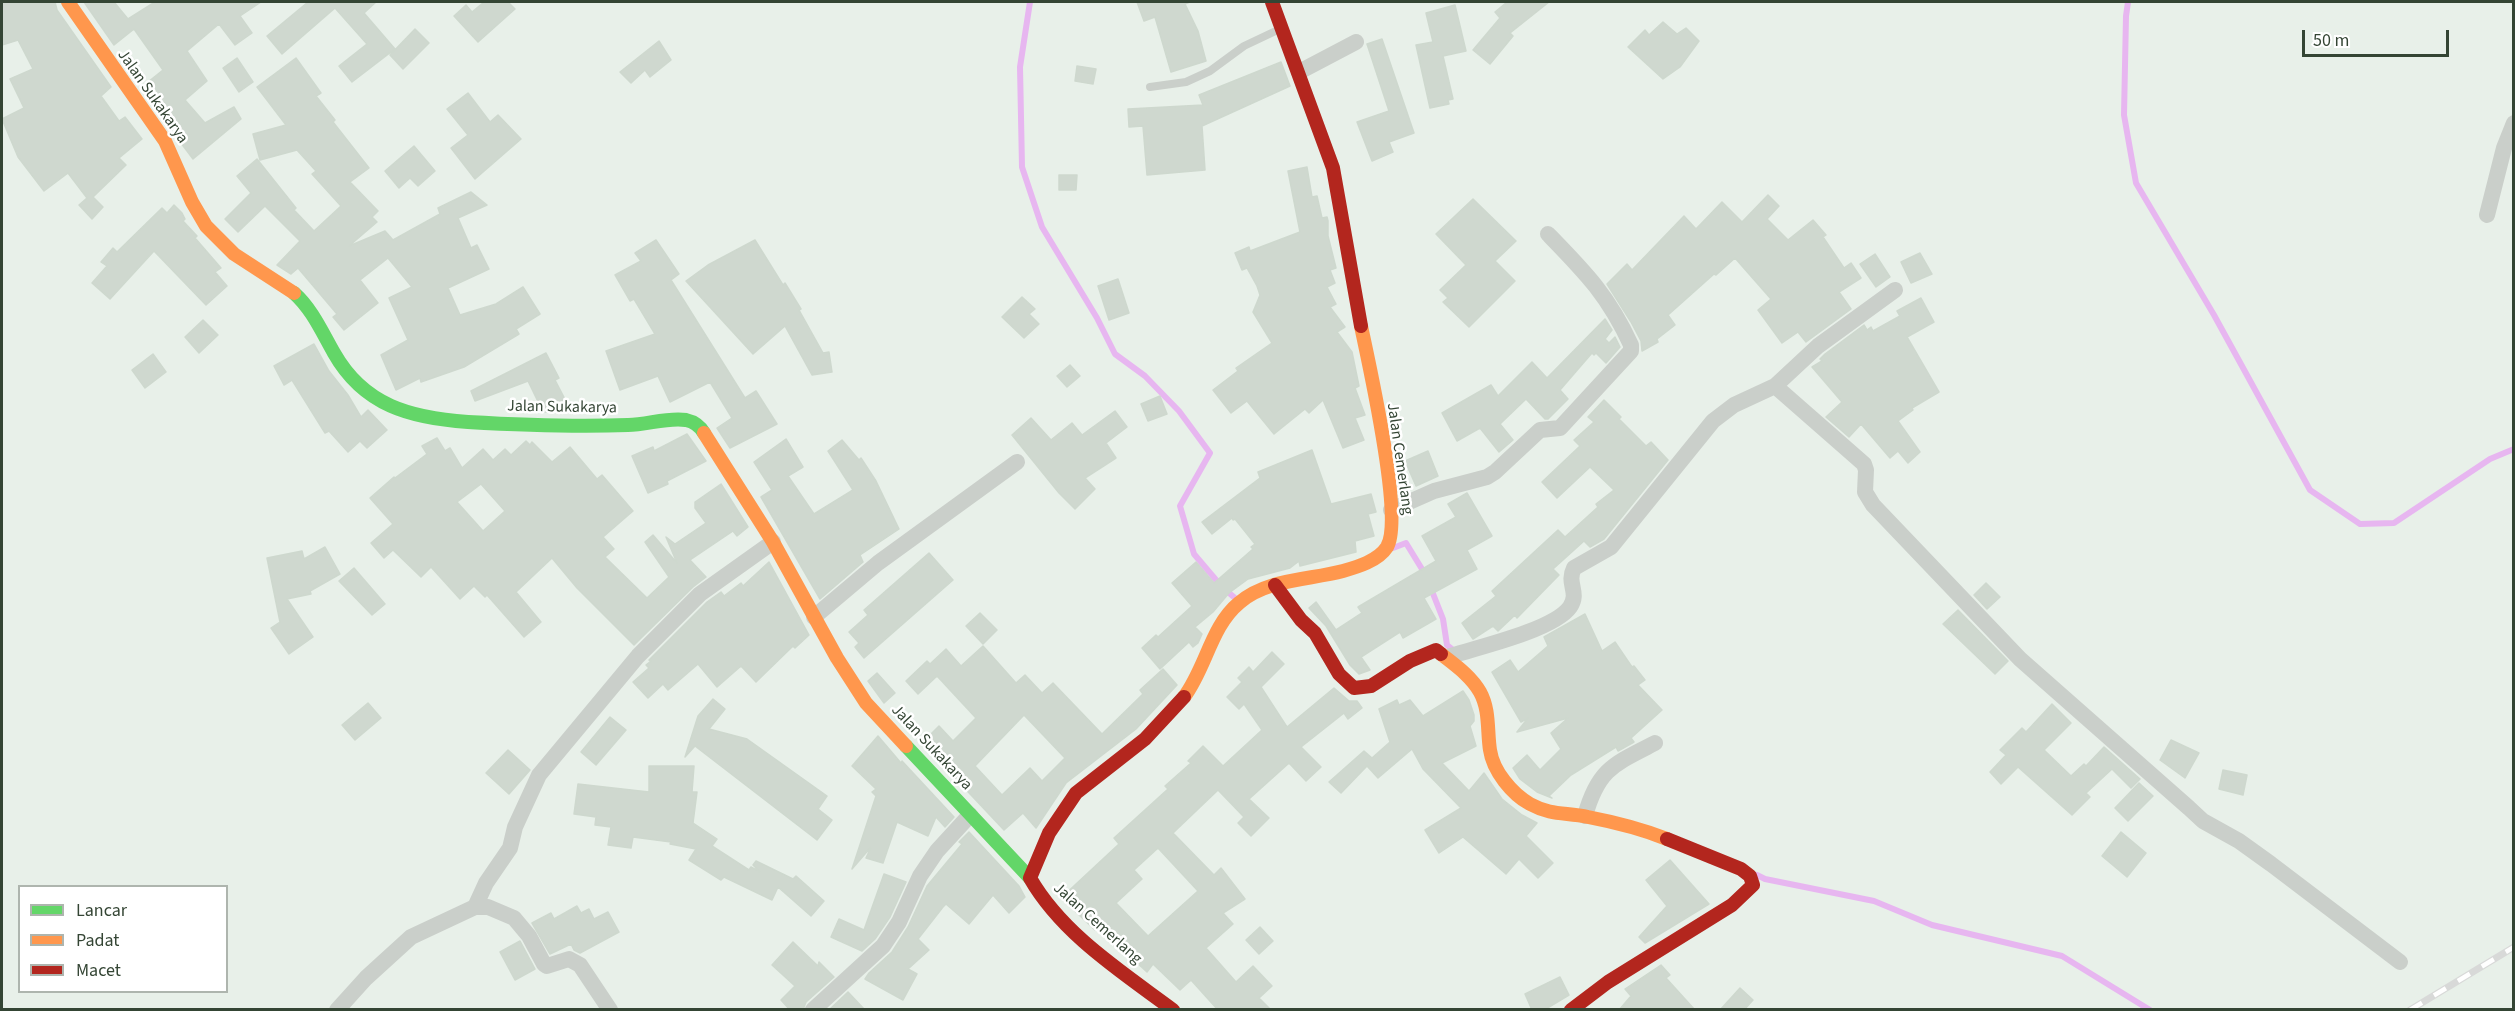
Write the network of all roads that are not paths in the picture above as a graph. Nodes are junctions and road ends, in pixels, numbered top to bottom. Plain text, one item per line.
1 (68, 2) edge
2 (1272, 2) edge
3 (1282, 28) junction
4 (1356, 42) dead end
5 (1299, 72) junction
6 (1150, 87) dead end
7 (2514, 123) edge
8 (2487, 215) dead end
9 (1548, 234) dead end
10 (1895, 290) dead end
11 (1775, 386) junction
12 (1017, 462) dead end
13 (1391, 510) junction
14 (773, 542) junction
15 (1275, 585) junction
16 (814, 617) junction
17 (1447, 657) junction
18 (1654, 743) dead end
19 (970, 815) junction
20 (1586, 816) junction
21 (1030, 878) junction
22 (475, 908) junction
23 (2400, 962) dead end
24 (337, 1010) edge
25 (610, 1010) edge
26 (813, 1010) edge
27 (1173, 1010) edge
28 (1571, 1010) edge

1 - 14 street, Jalan Sukakarya
2 - 3 street, Jalan Cemerlang
3 - 5 street, Jalan Cemerlang
3 - 6 lane
4 - 5 street
5 - 13 street, Jalan Cemerlang
7 - 8 street
9 - 13 street
10 - 11 street
11 - 17 street
11 - 23 street
12 - 16 street
13 - 15 street, Jalan Cemerlang
14 - 16 street, Jalan Sukakarya
14 - 22 street
15 - 17 street
15 - 21 street, Jalan Cemerlang
16 - 19 street, Jalan Sukakarya
17 - 20 street
18 - 20 street
19 - 21 street, Jalan Sukakarya
19 - 26 street
20 - 28 street
21 - 27 street, Jalan Cemerlang
22 - 24 street
22 - 25 street

